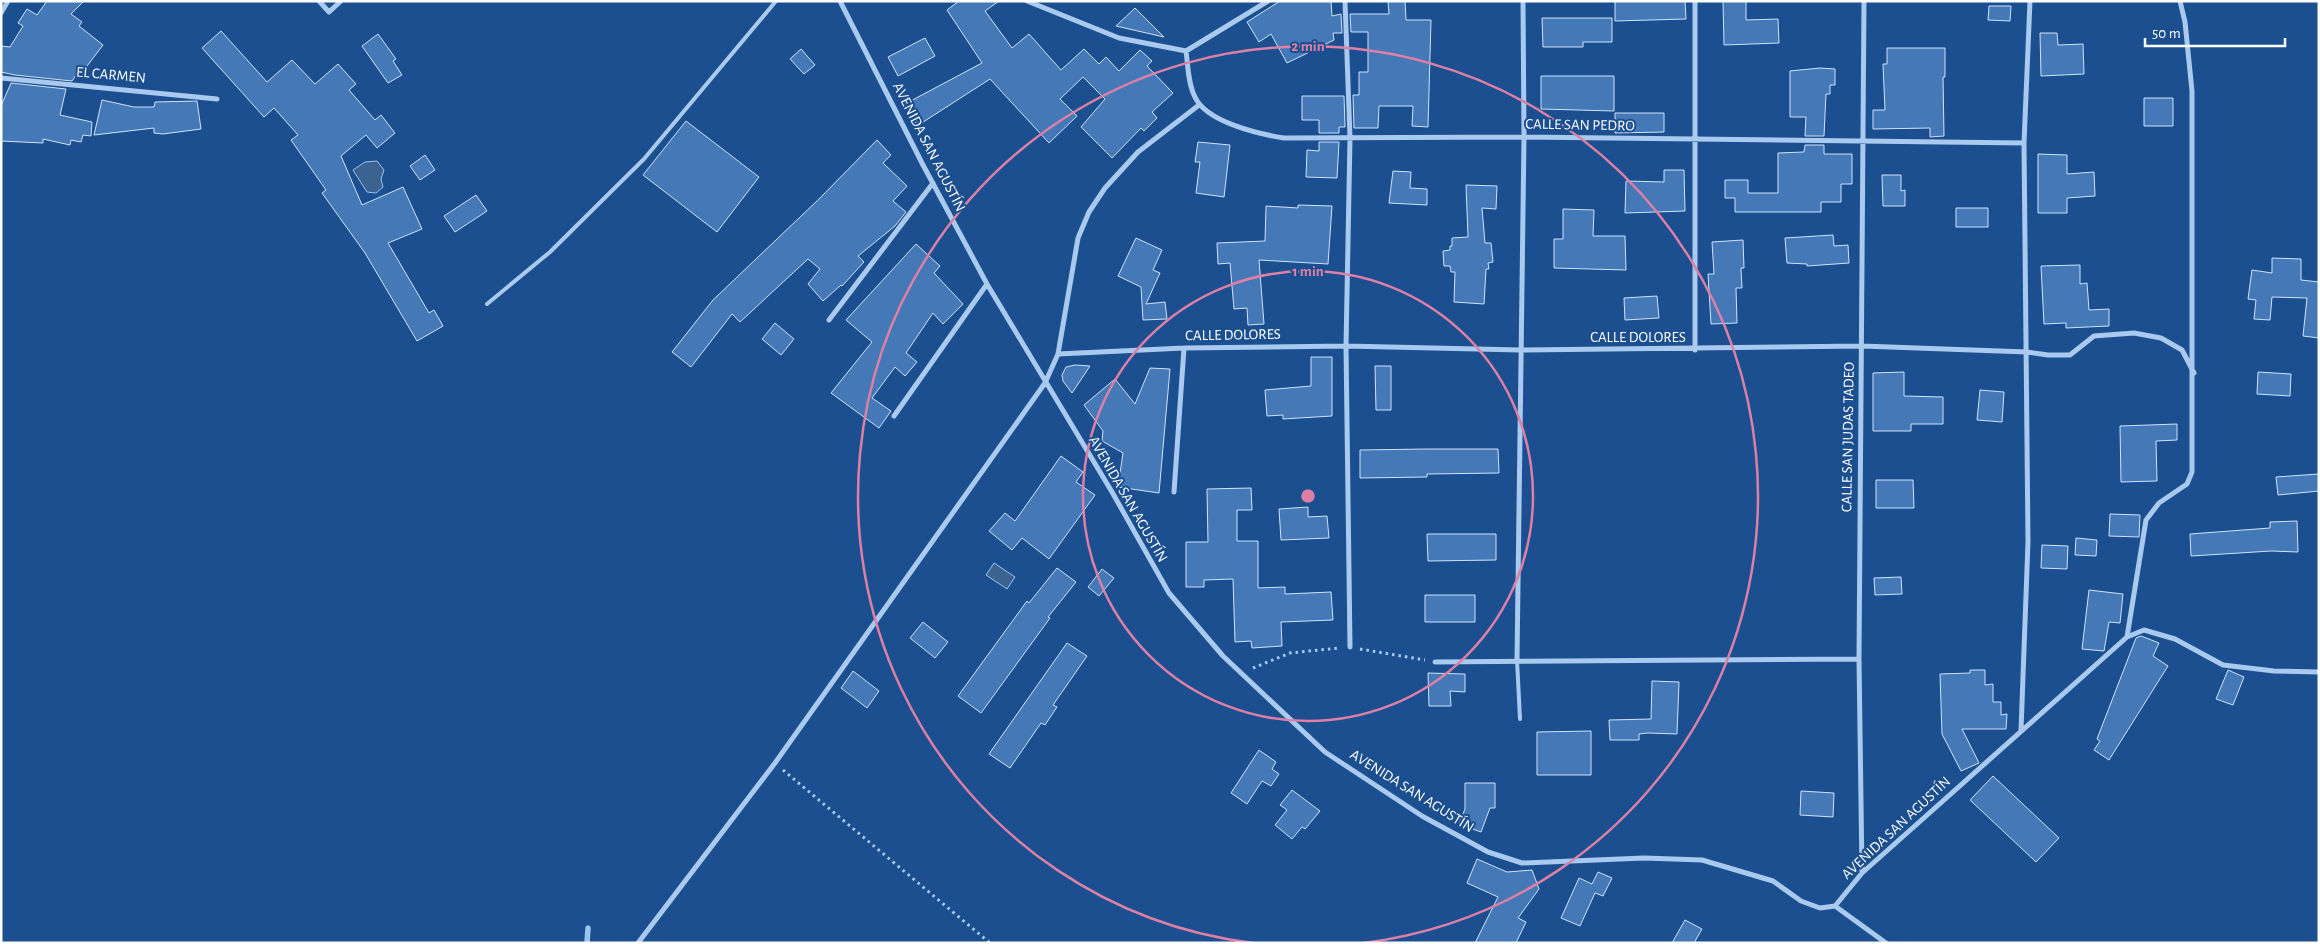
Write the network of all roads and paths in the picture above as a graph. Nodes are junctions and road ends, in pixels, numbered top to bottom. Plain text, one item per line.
1 (8, 1) edge
2 (319, 1) edge
3 (341, 1) edge
4 (776, 1) edge
5 (840, 1) edge
6 (1027, 1) edge
7 (1268, 1) edge
8 (1345, 1) edge
9 (1523, 1) edge
10 (1695, 1) edge
11 (1864, 1) edge
12 (2030, 1) edge
13 (2180, 1) edge
14 (1, 13) edge
15 (1186, 51) junction
16 (1, 78) edge
17 (218, 98) dead end
18 (1199, 105) junction
19 (1524, 137) junction
20 (1350, 138) junction
21 (1696, 140) junction
22 (1863, 142) junction
23 (2024, 143) junction
24 (933, 183) junction
25 (987, 284) junction
26 (487, 304) dead end
27 (830, 320) dead end
28 (1346, 346) junction
29 (1862, 346) junction
30 (1184, 348) junction
31 (1520, 350) junction
32 (1695, 350) junction
33 (2027, 352) junction
34 (1058, 354) junction
35 (2194, 373) junction
36 (1045, 383) junction
37 (894, 416) dead end
38 (1174, 492) dead end
39 (2127, 637) junction
40 (1350, 647) junction
41 (1859, 659) junction
42 (1517, 660) junction
43 (1435, 662) joint
44 (2319, 672) edge
45 (1241, 674) junction
46 (1520, 719) dead end
47 (2021, 730) junction
48 (775, 763) junction
49 (1862, 873) junction
50 (1835, 906) junction
51 (638, 943) edge
52 (990, 943) edge
53 (1886, 943) edge

1 - 14 street
2 - 3 street
4 - 26 lane
5 - 24 street, AVENIDA SAN AGUSTÍN
6 - 15 street
7 - 15 street
8 - 20 street
9 - 19 street
10 - 21 street
11 - 22 street, CALLE SAN JUDAS TADEO
12 - 23 street
13 - 35 street
15 - 18 street
16 - 17 street, EL CARMEN
18 - 20 street, CALLE SAN PEDRO
18 - 34 street
19 - 20 street, CALLE SAN PEDRO
19 - 21 street, CALLE SAN PEDRO
19 - 31 street
20 - 28 street
21 - 22 street, CALLE SAN PEDRO
21 - 32 street
22 - 23 street, CALLE SAN PEDRO
22 - 29 street, CALLE SAN JUDAS TADEO
23 - 33 street
24 - 25 street, AVENIDA SAN AGUSTÍN
24 - 27 street
25 - 36 street, AVENIDA SAN AGUSTÍN
25 - 37 street
28 - 30 street, CALLE DOLORES
28 - 31 street, CALLE DOLORES
28 - 40 street
29 - 32 street, CALLE DOLORES
29 - 33 street, CALLE DOLORES
29 - 41 street, CALLE SAN JUDAS TADEO
30 - 34 street, CALLE DOLORES
30 - 38 street
31 - 32 street, CALLE DOLORES
31 - 42 street
33 - 35 street, CALLE DOLORES
33 - 47 street
34 - 36 street
35 - 39 street
36 - 45 street, AVENIDA SAN AGUSTÍN
36 - 48 street
39 - 44 street, AVENIDA SAN AGUSTÍN
39 - 47 street, AVENIDA SAN AGUSTÍN
40 - 43 path
40 - 45 path
41 - 42 street
41 - 49 street, CALLE SAN JUDAS TADEO
42 - 43 street
42 - 46 lane
45 - 50 street, AVENIDA SAN AGUSTÍN
47 - 49 street, AVENIDA SAN AGUSTÍN
48 - 51 street
48 - 52 path
49 - 50 street, AVENIDA SAN AGUSTÍN
50 - 53 street

